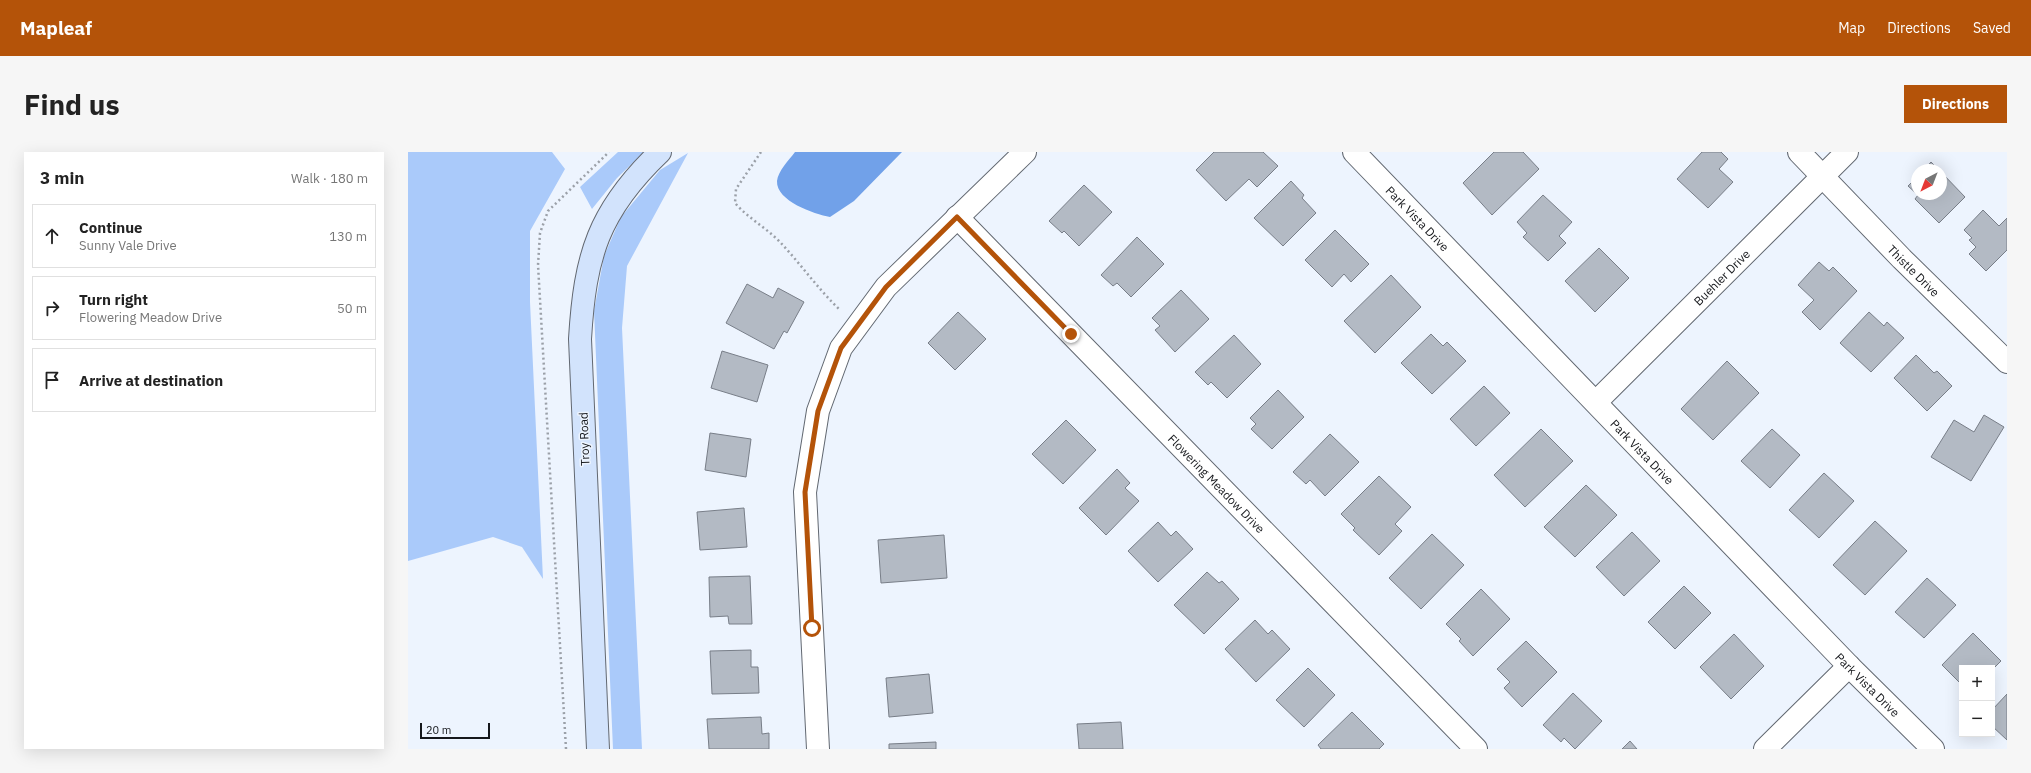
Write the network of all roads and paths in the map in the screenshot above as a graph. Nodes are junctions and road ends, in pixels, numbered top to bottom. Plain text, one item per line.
1 (608, 152) edge
2 (660, 152) edge
3 (761, 152) edge
4 (1025, 152) edge
5 (1354, 152) edge
6 (1799, 152) edge
7 (1847, 152) edge
8 (1822, 176) junction
9 (957, 217) junction
10 (839, 308) dead end
11 (2007, 362) edge
12 (1596, 402) junction
13 (1849, 666) junction
14 (566, 749) edge
15 (598, 749) edge
16 (818, 749) edge
17 (1476, 749) edge
18 (1765, 749) edge
19 (1933, 749) edge

1 - 14 path
2 - 15 street, Troy Road
3 - 10 path
4 - 9 street
5 - 12 street, Park Vista Drive
6 - 8 street, Thistle Drive
7 - 8 street, Buehler Drive
8 - 11 street, Thistle Drive
8 - 12 street, Buehler Drive
9 - 16 street
9 - 17 street, Flowering Meadow Drive
12 - 13 street, Park Vista Drive
13 - 18 street
13 - 19 street, Park Vista Drive

